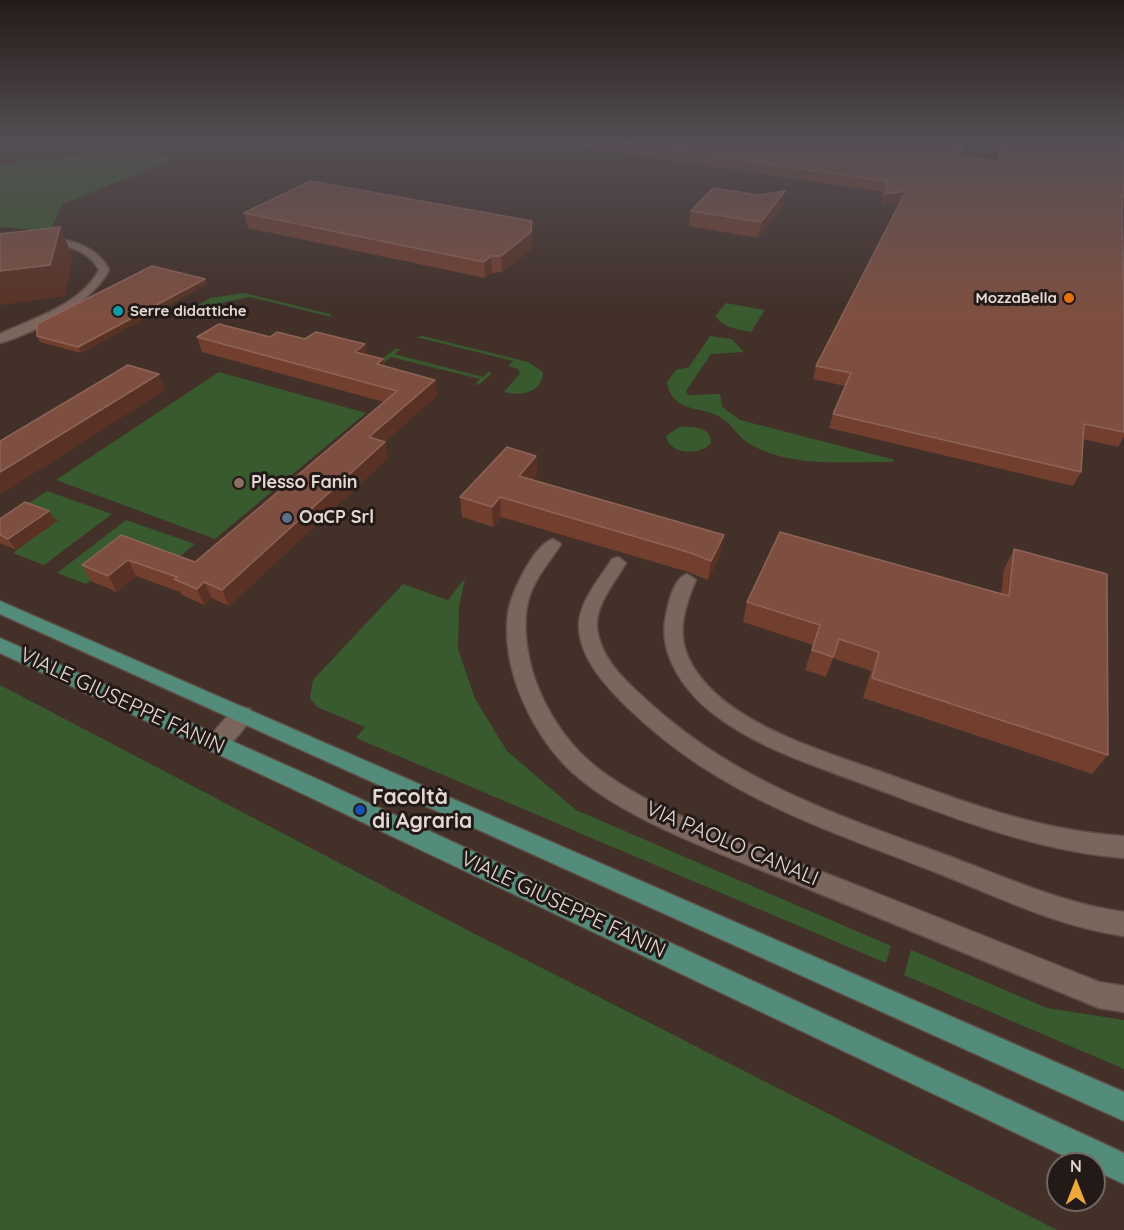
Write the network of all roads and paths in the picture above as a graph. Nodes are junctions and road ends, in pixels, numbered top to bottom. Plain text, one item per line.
1 (0, 237) edge
2 (0, 339) edge
3 (554, 544) dead end
4 (618, 563) dead end
5 (687, 580) dead end
6 (0, 608) edge
7 (0, 645) edge
8 (243, 715) junction
9 (216, 745) junction
10 (1124, 847) edge
11 (1124, 924) edge
12 (1124, 999) edge
13 (1124, 1107) edge
14 (1124, 1169) edge

1 - 2 street
3 - 12 street, VIA PAOLO CANALI
4 - 11 street
5 - 10 street
6 - 8 main road, VIALE GIUSEPPE FANIN
7 - 9 main road, VIALE GIUSEPPE FANIN
8 - 9 street
8 - 13 main road, VIALE GIUSEPPE FANIN
9 - 14 main road, VIALE GIUSEPPE FANIN

